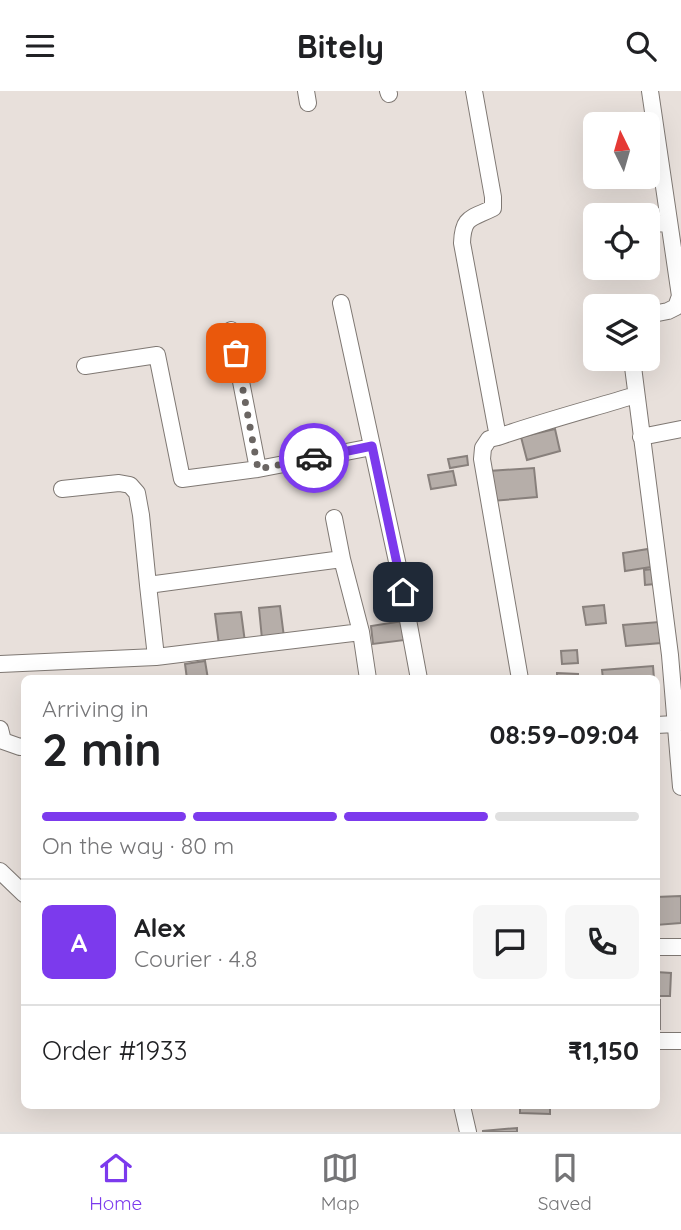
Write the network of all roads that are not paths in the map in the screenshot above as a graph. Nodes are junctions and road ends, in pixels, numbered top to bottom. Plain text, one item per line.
1 (474, 91) edge
2 (650, 91) edge
3 (669, 222) junction
4 (660, 223) edge
5 (676, 241) edge
6 (341, 303) dead end
7 (660, 313) edge
8 (231, 330) dead end
9 (85, 366) dead end
10 (633, 371) edge
11 (636, 395) junction
12 (681, 429) edge
13 (641, 436) junction
14 (498, 437) junction
15 (372, 446) junction
16 (258, 469) junction
17 (62, 489) dead end
18 (334, 518) dead end
19 (342, 559) junction
20 (148, 585) junction
21 (361, 632) junction
22 (156, 657) junction
23 (0, 664) edge
24 (367, 675) edge
25 (418, 675) edge
26 (519, 675) edge
27 (676, 724) junction
28 (660, 725) edge
29 (0, 729) edge
30 (21, 747) edge
31 (681, 787) edge
32 (0, 871) edge
33 (21, 891) edge
34 (660, 947) edge
35 (681, 947) edge
36 (660, 1041) edge
37 (681, 1041) edge
38 (462, 1109) edge
39 (468, 1132) edge

1 - 14 street
2 - 3 street
3 - 4 street
3 - 5 street
5 - 7 street
6 - 15 street
8 - 16 street
9 - 16 street
10 - 11 street
11 - 13 street
11 - 14 street
12 - 13 street
13 - 27 street
14 - 26 street
15 - 16 street
15 - 25 street
17 - 20 street
18 - 19 street
19 - 20 street
19 - 21 street
20 - 22 street
21 - 22 street
21 - 24 street
22 - 23 street
27 - 28 street
27 - 31 street
29 - 30 street
32 - 33 street
34 - 35 street
36 - 37 street
38 - 39 street

